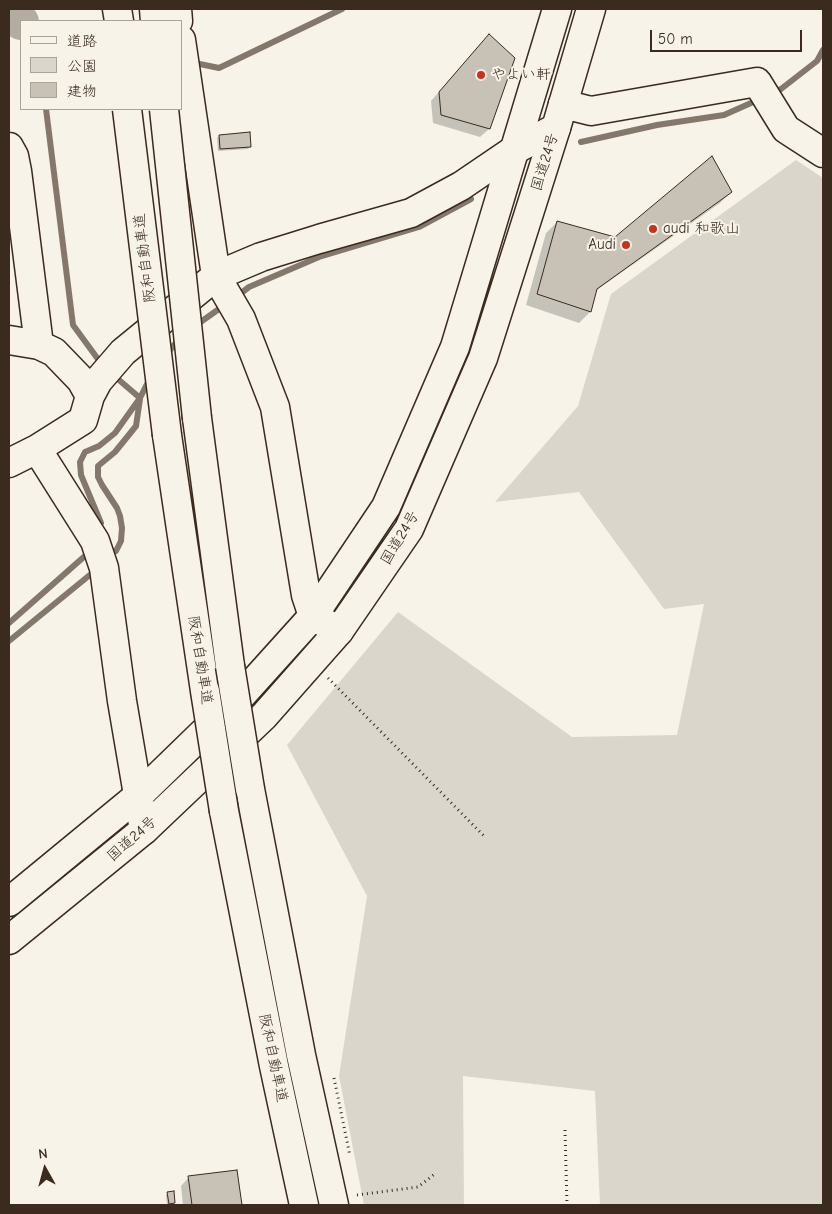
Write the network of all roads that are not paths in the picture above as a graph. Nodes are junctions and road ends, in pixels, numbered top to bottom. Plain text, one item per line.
1 (557, 9) edge
2 (591, 9) edge
3 (182, 46) edge
4 (127, 110) edge
5 (164, 110) edge
6 (559, 116) junction
7 (9, 147) edge
8 (514, 150) junction
9 (823, 153) edge
10 (219, 282) junction
11 (9, 340) edge
12 (38, 346) junction
13 (94, 388) junction
14 (37, 449) junction
15 (9, 463) edge
16 (313, 616) junction
17 (340, 631) junction
18 (139, 795) junction
19 (144, 830) junction
20 (9, 902) edge
21 (9, 940) edge
22 (350, 1200) edge
23 (304, 1205) edge

1 - 8 main road, 国道24号
2 - 6 main road, 国道24号
3 - 10 main road
4 - 23 main road, 阪和自動車道, bridge
5 - 22 main road, 阪和自動車道, bridge
6 - 8 main road
6 - 9 main road
6 - 17 main road, 国道24号
7 - 12 main road
8 - 10 main road
8 - 16 main road, 国道24号
10 - 13 main road
10 - 16 main road
11 - 12 main road
12 - 13 main road
13 - 14 main road
14 - 15 main road
14 - 18 main road
16 - 17 main road
16 - 18 main road, 国道24号
17 - 19 main road, 国道24号
18 - 19 main road
18 - 20 main road, 国道24号
19 - 21 main road, 国道24号

